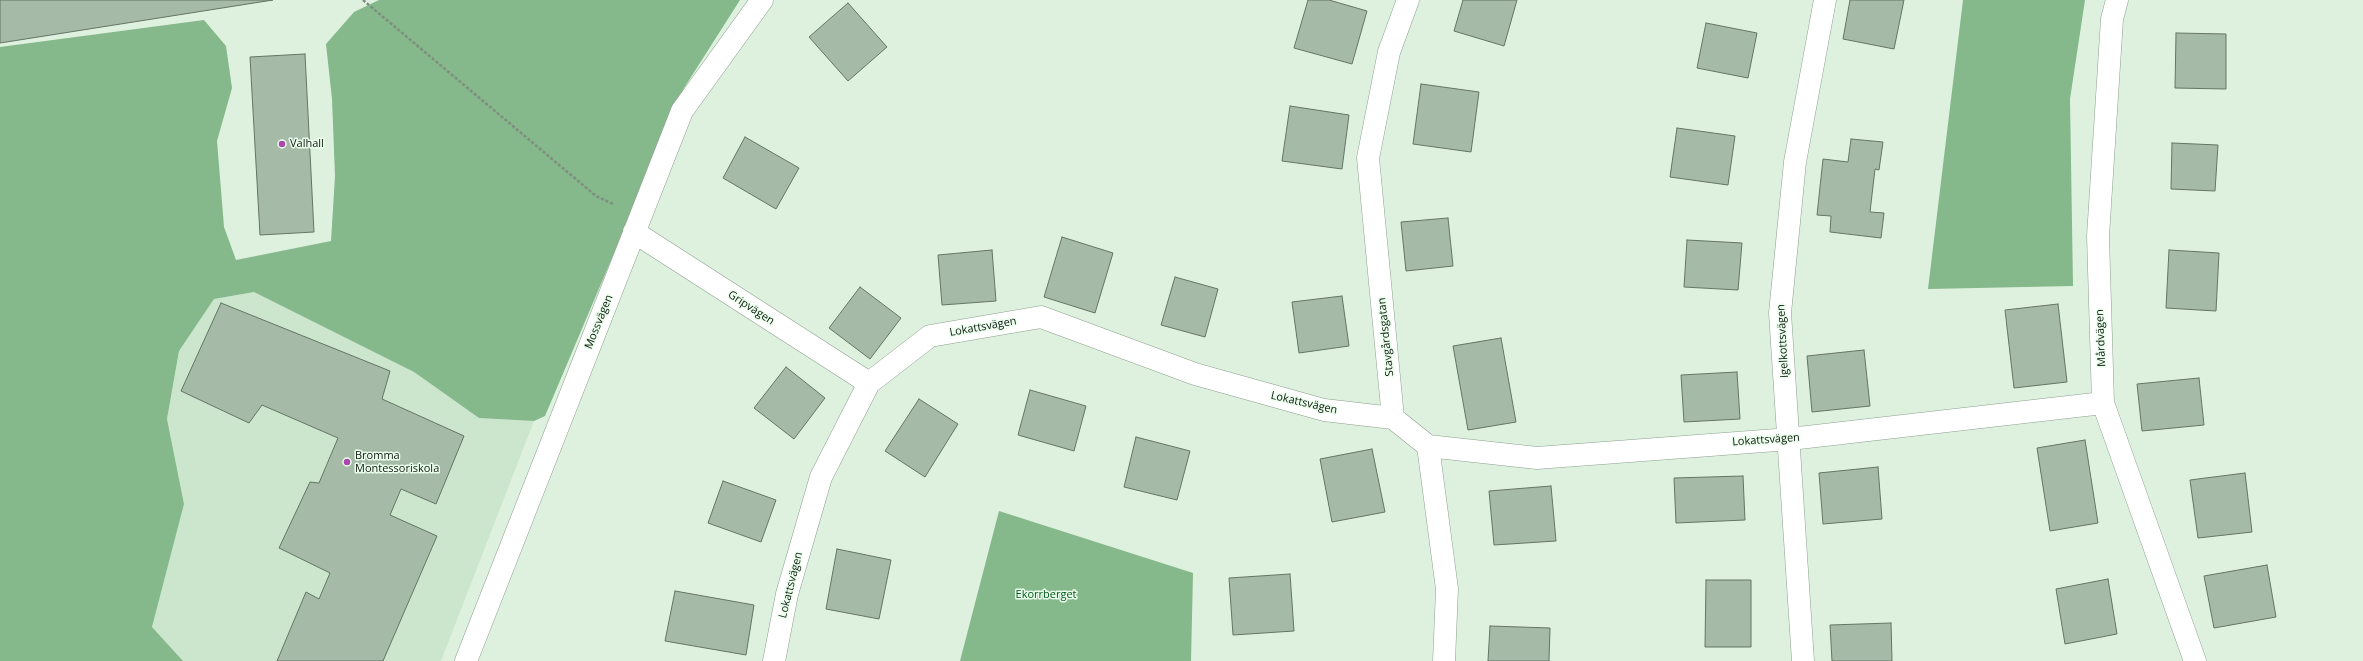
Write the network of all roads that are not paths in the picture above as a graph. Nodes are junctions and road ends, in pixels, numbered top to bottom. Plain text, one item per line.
1 (762, 0) edge
2 (1408, 0) edge
3 (1826, 0) edge
4 (2118, 0) edge
5 (637, 224) junction
6 (869, 384) junction
7 (2103, 403) junction
8 (1393, 418) junction
9 (1790, 439) junction
10 (1428, 446) junction
11 (466, 661) edge
12 (774, 661) edge
13 (1444, 661) edge
14 (1803, 661) edge
15 (2195, 661) edge

1 - 5 street, Mossvägen
2 - 8 street, Stavgårdsgatan
3 - 9 street, Igelkottsvägen
4 - 7 street, Mårdvägen
5 - 6 street, Gripvägen
5 - 11 street, Mossvägen
6 - 8 street, Lokattsvägen
6 - 12 street, Lokattsvägen
7 - 9 street, Lokattsvägen
7 - 15 street, Mårdvägen
8 - 10 street
9 - 10 street, Lokattsvägen
9 - 14 street, Igelkottsvägen
10 - 13 street

